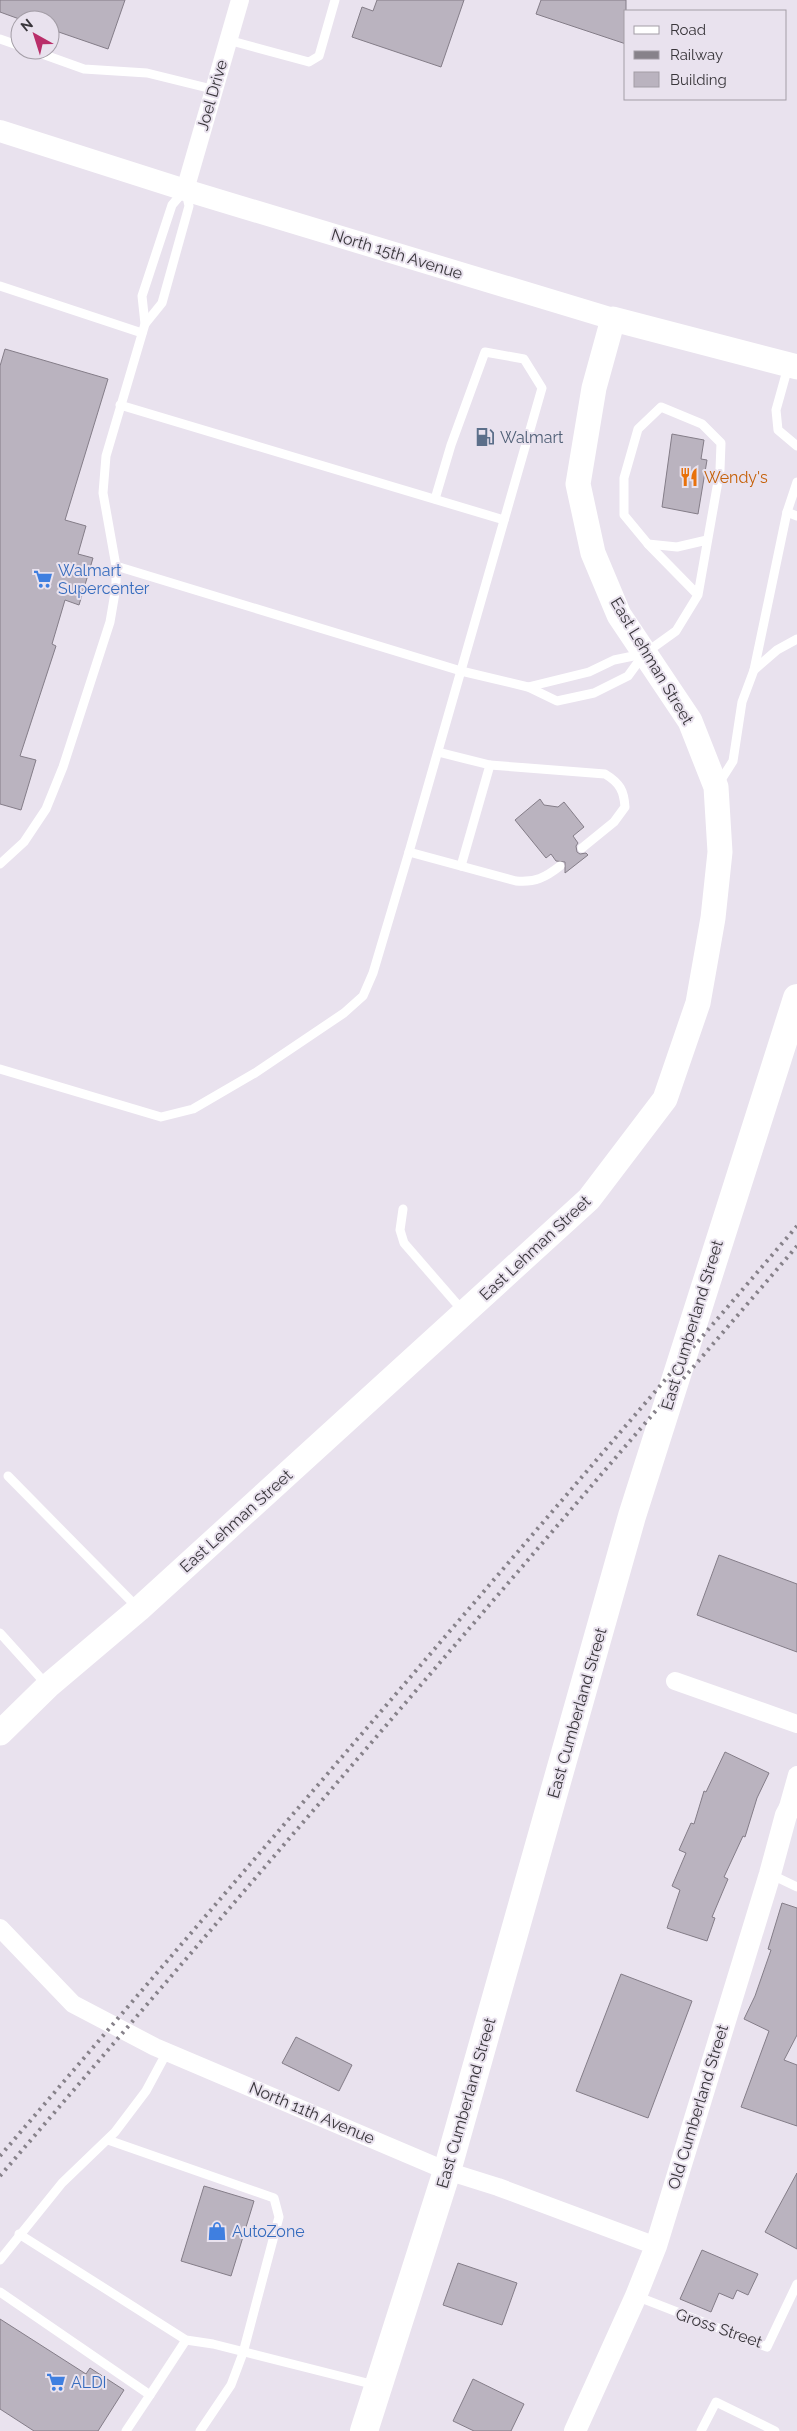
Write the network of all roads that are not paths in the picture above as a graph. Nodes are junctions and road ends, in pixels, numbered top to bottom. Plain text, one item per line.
1 (240, 0) edge
2 (335, 0) edge
3 (228, 40) junction
4 (59, 60) edge
5 (212, 89) junction
6 (0, 130) edge
7 (185, 190) junction
8 (0, 286) edge
9 (613, 319) junction
10 (144, 329) junction
11 (793, 366) edge
12 (120, 405) junction
13 (797, 446) edge
14 (797, 482) edge
15 (435, 499) junction
16 (786, 512) junction
17 (797, 516) edge
18 (504, 520) junction
19 (707, 540) junction
20 (648, 544) junction
21 (116, 566) junction
22 (698, 595) junction
23 (797, 639) edge
24 (644, 654) junction
25 (754, 670) junction
26 (461, 671) junction
27 (528, 687) junction
28 (438, 752) junction
29 (490, 765) junction
30 (716, 787) junction
31 (582, 848) dead end
32 (409, 852) junction
33 (0, 864) edge
34 (460, 866) junction
35 (560, 866) dead end
36 (797, 998) edge
37 (0, 1069) edge
38 (403, 1209) dead end
39 (465, 1313) junction
40 (8, 1476) dead end
41 (139, 1609) junction
42 (0, 1633) edge
43 (675, 1681) dead end
44 (48, 1686) junction
45 (797, 1724) edge
46 (0, 1733) edge
47 (797, 1775) edge
48 (797, 1795) edge
49 (786, 1815) junction
50 (770, 1874) junction
51 (797, 1888) edge
52 (0, 1928) edge
53 (167, 2052) junction
54 (108, 2140) junction
55 (447, 2171) junction
56 (19, 2234) junction
57 (656, 2246) junction
58 (0, 2260) edge
59 (797, 2284) edge
60 (0, 2292) edge
61 (636, 2296) junction
62 (186, 2340) junction
63 (244, 2353) junction
64 (378, 2386) junction
65 (150, 2395) junction
66 (126, 2431) edge
67 (200, 2431) edge
68 (364, 2431) edge
69 (575, 2431) edge
70 (701, 2431) edge
71 (774, 2431) edge

1 - 3 street, Joel Drive
2 - 3 lane
3 - 5 street, Joel Drive
4 - 5 lane
5 - 7 street, Joel Drive
6 - 7 street, North 15th Avenue
7 - 9 street, North 15th Avenue
7 - 10 lane
7 - 10 lane
8 - 10 lane
9 - 11 main road, North 15th Avenue
9 - 24 main road, East Lehman Street
10 - 12 lane
11 - 13 lane
12 - 15 lane
12 - 21 lane
14 - 16 lane
15 - 18 lane
15 - 18 lane
16 - 17 lane
16 - 25 lane
18 - 26 lane
19 - 20 lane
19 - 20 lane
19 - 22 lane
20 - 22 lane
21 - 26 lane
21 - 33 lane
22 - 24 lane
23 - 25 lane
24 - 27 lane
24 - 27 lane
24 - 30 main road, East Lehman Street
25 - 30 lane
26 - 27 lane
26 - 28 lane
28 - 29 lane
28 - 32 lane
29 - 31 lane
29 - 34 lane
30 - 39 main road, East Lehman Street
32 - 34 lane
32 - 37 lane
34 - 35 lane
36 - 55 highway, East Cumberland Street
38 - 39 lane
39 - 41 main road, East Lehman Street
40 - 41 lane
41 - 44 main road, East Lehman Street
42 - 44 lane
43 - 45 street
44 - 46 main road, East Lehman Street
47 - 49 street, Old Cumberland Street
48 - 49 street
49 - 50 street, Old Cumberland Street
50 - 51 lane
50 - 57 street, Old Cumberland Street
52 - 53 street, North 11th Avenue
53 - 54 lane
53 - 55 street, North 11th Avenue
54 - 56 lane
54 - 63 lane
55 - 57 street, North 11th Avenue
55 - 64 highway, East Cumberland Street
56 - 58 lane
56 - 62 lane
57 - 61 street, Old Cumberland Street
59 - 61 lane, Gross Street
60 - 65 lane
61 - 69 street, Old Cumberland Street
62 - 63 lane
62 - 65 lane
63 - 64 lane
63 - 67 lane
64 - 68 highway, East Cumberland Street
65 - 66 lane
70 - 71 lane

